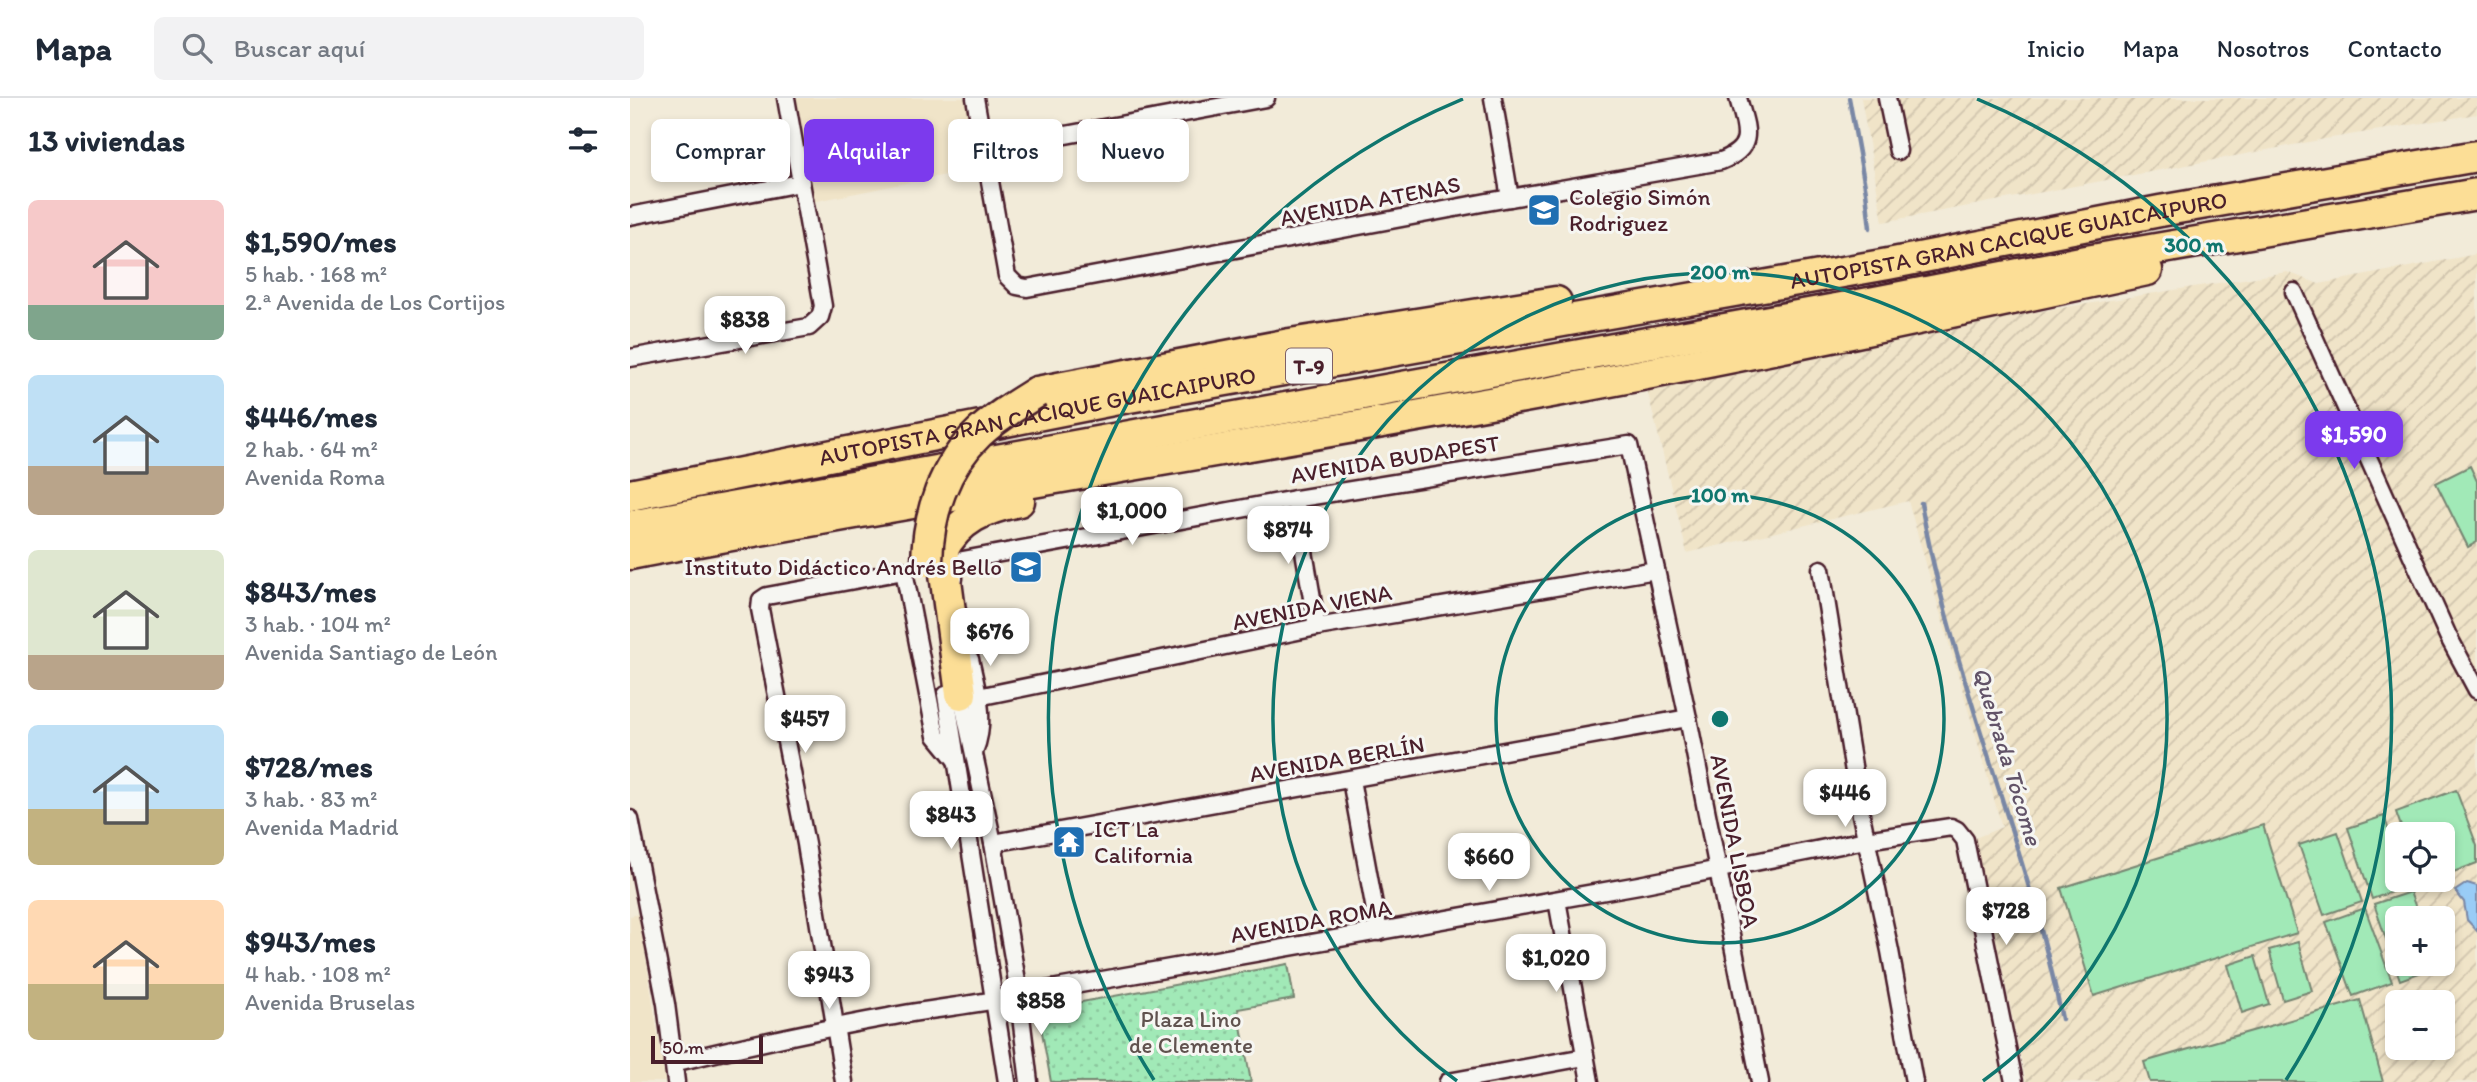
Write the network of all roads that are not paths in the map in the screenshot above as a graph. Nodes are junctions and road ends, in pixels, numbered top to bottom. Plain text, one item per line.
1 (786, 98) edge
2 (975, 98) edge
3 (1266, 98) edge
4 (1493, 98) edge
5 (1738, 98) edge
6 (1886, 98) edge
7 (979, 119) edge
8 (1063, 135) edge
9 (1898, 151) dead end
10 (2477, 156) edge
11 (990, 182) edge
12 (800, 183) junction
13 (2477, 194) edge
14 (1510, 198) junction
15 (630, 216) edge
16 (2336, 217) junction
17 (1888, 264) junction
18 (2294, 292) dead end
19 (630, 358) edge
20 (1562, 390) junction
21 (1629, 444) joint
22 (733, 475) junction
23 (630, 482) edge
24 (630, 495) edge
25 (1295, 499) junction
26 (630, 526) edge
27 (630, 554) edge
28 (1821, 569) dead end
29 (1657, 570) junction
30 (1317, 627) junction
31 (2477, 690) edge
32 (962, 695) junction
33 (1688, 718) junction
34 (955, 759) junction
35 (1351, 780) junction
36 (630, 819) edge
37 (1866, 840) junction
38 (993, 843) junction
39 (1717, 870) junction
40 (1557, 900) junction
41 (638, 907) edge
42 (1379, 932) junction
43 (1018, 997) junction
44 (994, 1001) junction
45 (834, 1028) junction
46 (1585, 1057) junction
47 (673, 1063) junction
48 (676, 1082) edge
49 (844, 1082) edge
50 (1007, 1082) edge
51 (1029, 1082) edge
52 (1448, 1082) edge
53 (1590, 1082) edge
54 (1760, 1082) edge
55 (1914, 1082) edge
56 (2014, 1082) edge

1 - 12 street
2 - 7 street
3 - 8 street
4 - 14 street
5 - 14 street, AVENIDA ATENAS
6 - 9 street
10 - 17 highway, AUTOPISTA GRAN CACIQUE GUAICAIPURO / T-9
11 - 14 street, AVENIDA ATENAS
12 - 15 street
12 - 19 street
13 - 16 highway, AUTOPISTA GRAN CACIQUE GUAICAIPURO / T-9
16 - 20 highway
16 - 26 highway, AUTOPISTA GRAN CACIQUE GUAICAIPURO / T-9
17 - 22 highway, AUTOPISTA GRAN CACIQUE GUAICAIPURO / T-9
17 - 32 highway, bridge
18 - 31 street
20 - 27 highway
20 - 32 highway
21 - 25 street, AVENIDA BUDAPEST
21 - 29 street, AVENIDA LISBOA
22 - 23 highway
22 - 24 highway, AUTOPISTA GRAN CACIQUE GUAICAIPURO / T-9
25 - 30 street
25 - 32 street, AVENIDA BUDAPEST
28 - 37 street
29 - 30 street, AVENIDA VIENA
29 - 33 street, AVENIDA LISBOA
30 - 32 street, AVENIDA VIENA
32 - 34 street
32 - 38 street
33 - 35 street, AVENIDA BERLÍN
33 - 39 street, AVENIDA LISBOA
34 - 44 street
34 - 45 street
35 - 38 street, AVENIDA BERLÍN
35 - 42 street
36 - 41 street
37 - 39 street, AVENIDA ROMA
37 - 55 street
37 - 56 street, AVENIDA ROMA
38 - 43 street
39 - 40 street, AVENIDA ROMA
39 - 54 street, AVENIDA LISBOA
40 - 42 street, AVENIDA ROMA
40 - 46 street
41 - 47 street
42 - 43 street, AVENIDA ROMA
43 - 44 street, AVENIDA ROMA
43 - 51 street
44 - 45 street, AVENIDA ROMA
44 - 50 street
45 - 47 street, AVENIDA ROMA
45 - 49 street
46 - 52 street
46 - 53 street
47 - 48 street

